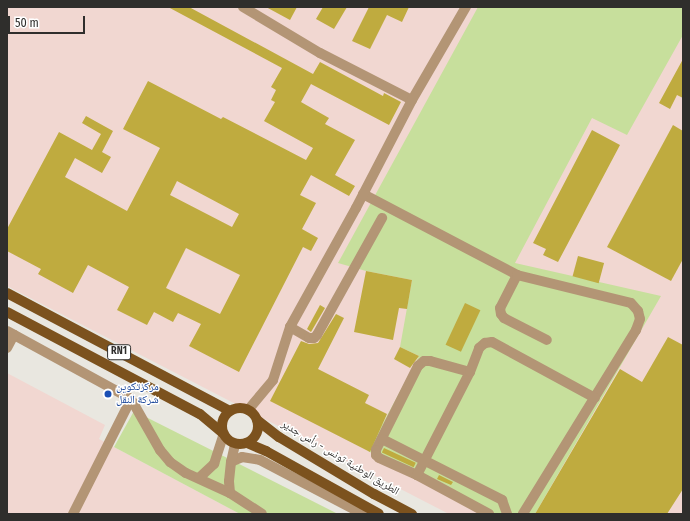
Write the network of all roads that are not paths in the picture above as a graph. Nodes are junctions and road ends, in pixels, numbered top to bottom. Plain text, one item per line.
1 (243, 7) edge
2 (466, 7) edge
3 (412, 100) junction
4 (363, 194) junction
5 (382, 218) dead end
6 (517, 275) junction
7 (7, 293) edge
8 (7, 312) edge
9 (290, 328) junction
10 (11, 333) edge
11 (547, 340) dead end
12 (7, 348) edge
13 (470, 372) junction
14 (595, 398) junction
15 (131, 399) junction
16 (248, 410) junction
17 (230, 411) junction
18 (257, 420) junction
19 (224, 433) junction
20 (382, 439) junction
21 (247, 443) junction
22 (236, 444) junction
23 (424, 460) junction
24 (230, 462) junction
25 (417, 475) junction
26 (199, 478) junction
27 (230, 493) junction
28 (73, 514) edge
29 (262, 514) edge
30 (363, 514) edge
31 (379, 514) edge
32 (412, 514) edge
33 (489, 514) edge
34 (507, 514) edge
35 (523, 514) edge

1 - 3 street
2 - 3 street
3 - 4 street
4 - 6 street
4 - 9 street
5 - 9 street
6 - 11 street
6 - 14 street
7 - 17 main road, RN1
8 - 19 main road, RN1
9 - 16 street
10 - 12 street
10 - 15 street
13 - 14 street
13 - 20 street
13 - 23 street
14 - 35 street
15 - 26 street
15 - 28 street
16 - 17 main road
16 - 18 main road
17 - 19 main road
18 - 21 main road
18 - 32 main road, الطريق الوطنية تونس - رأس جدير
19 - 22 main road, RN1
19 - 26 street
20 - 23 street
20 - 25 street
21 - 22 main road
21 - 31 main road
22 - 24 street
23 - 25 street
23 - 34 street
24 - 27 street
24 - 30 street
25 - 33 street
26 - 27 street
27 - 29 street

